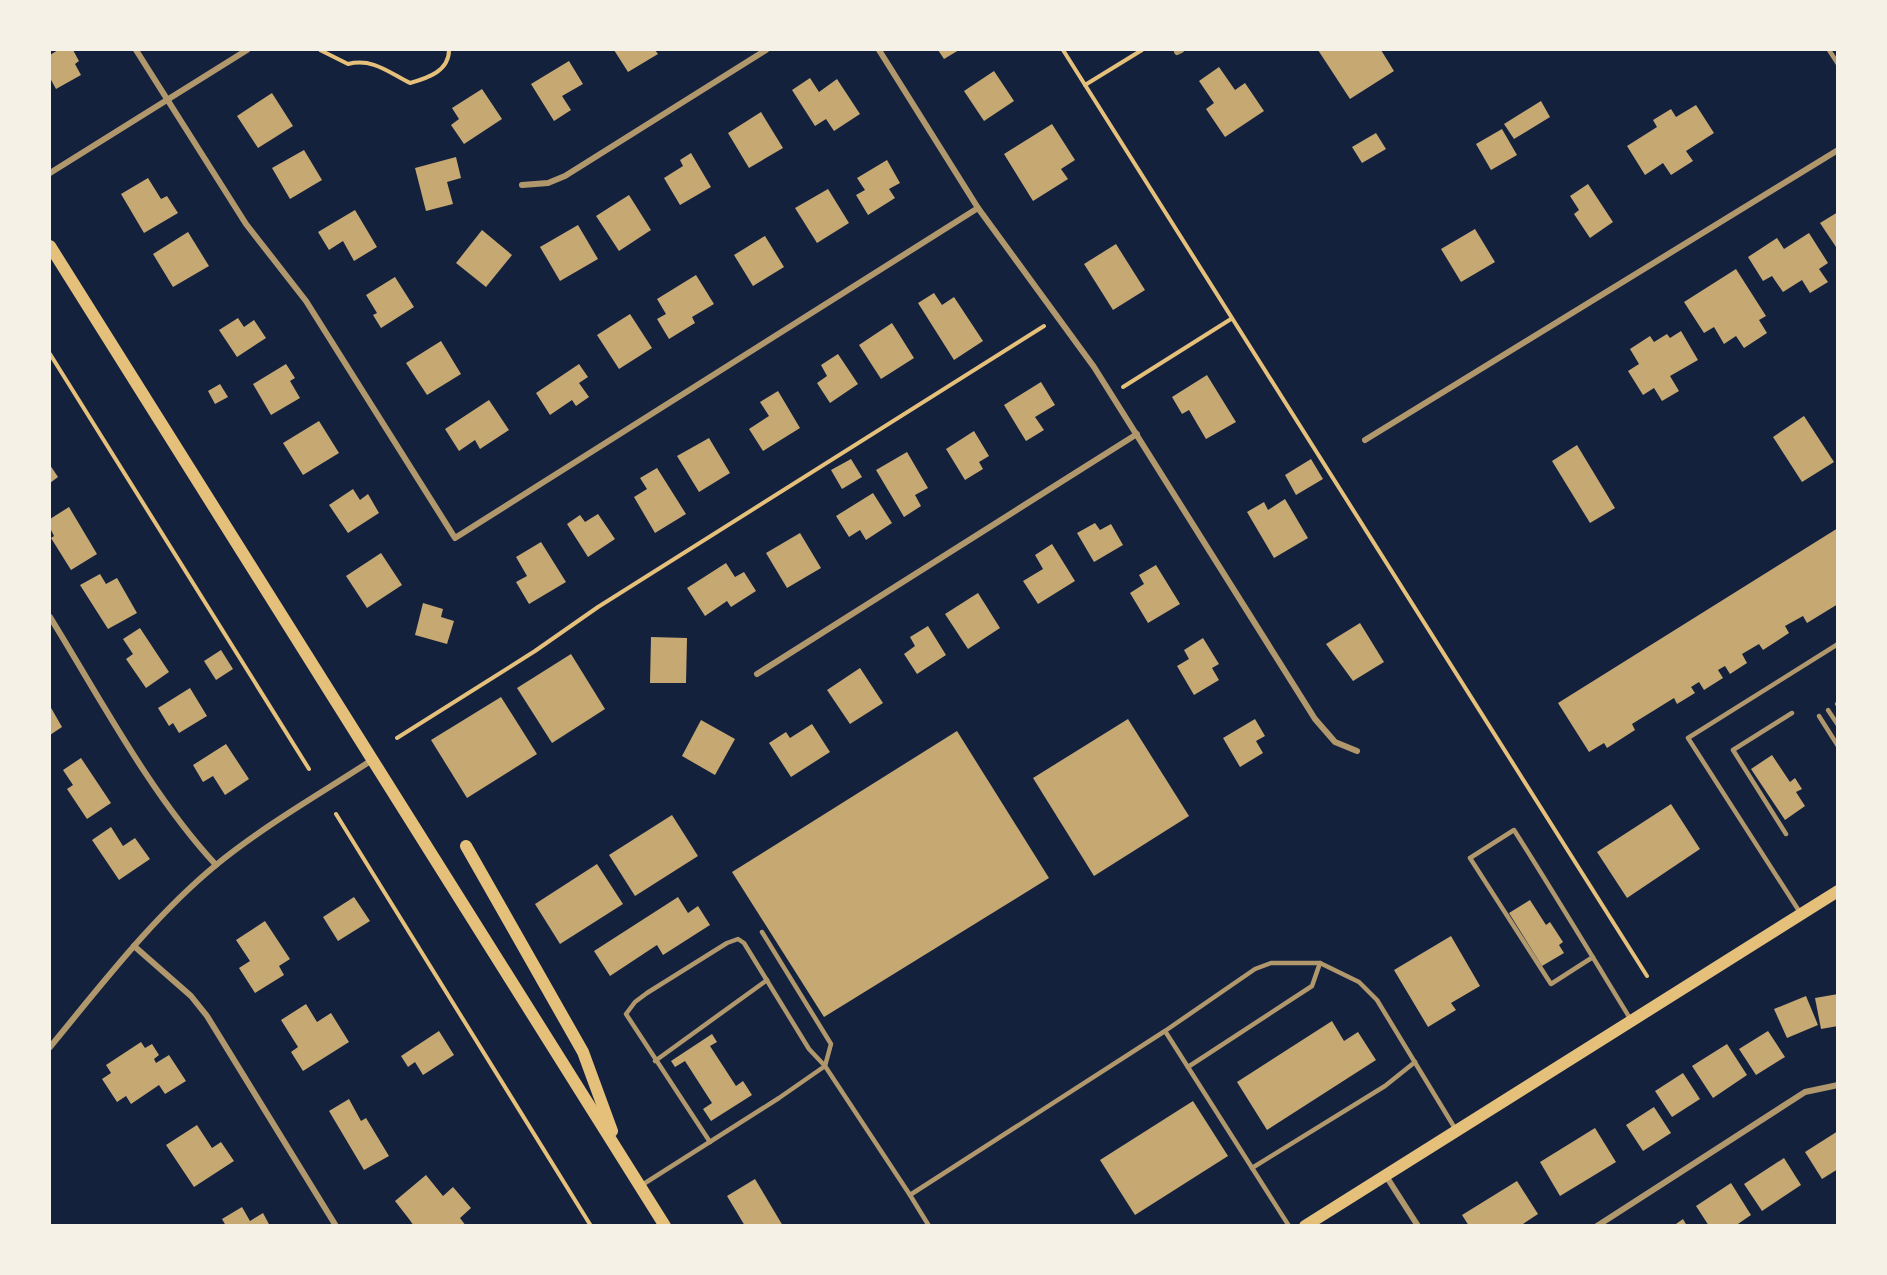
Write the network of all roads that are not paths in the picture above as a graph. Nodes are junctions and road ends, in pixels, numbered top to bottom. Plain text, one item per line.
1 (136, 50) edge
2 (247, 50) edge
3 (766, 50) edge
4 (879, 50) edge
5 (1829, 50) edge
6 (1838, 64) edge
7 (167, 100) junction
8 (1838, 150) edge
9 (50, 173) edge
10 (522, 185) dead end
11 (978, 208) junction
12 (50, 246) edge
13 (1137, 434) junction
14 (1365, 440) dead end
15 (50, 617) edge
16 (1838, 644) edge
17 (757, 674) dead end
18 (1828, 710) dead end
19 (1792, 713) dead end
20 (1819, 716) dead end
21 (1838, 724) edge
22 (1838, 746) edge
23 (1357, 751) dead end
24 (372, 760) junction
25 (1786, 834) dead end
26 (466, 846) dead end
27 (216, 865) junction
28 (1838, 891) edge
29 (1801, 914) junction
30 (762, 932) dead end
31 (134, 946) junction
32 (1593, 957) junction
33 (1320, 963) junction
34 (767, 980) junction
35 (1631, 1020) junction
36 (1165, 1031) junction
37 (50, 1047) edge
38 (655, 1061) junction
39 (1415, 1062) junction
40 (825, 1065) junction
41 (1188, 1067) junction
42 (1838, 1085) edge
43 (1456, 1130) junction
44 (710, 1142) junction
45 (620, 1155) junction
46 (1252, 1168) junction
47 (1385, 1174) junction
48 (640, 1187) junction
49 (910, 1195) junction
50 (336, 1226) edge
51 (665, 1226) edge
52 (929, 1226) edge
53 (1289, 1226) edge
54 (1305, 1226) edge
55 (1418, 1226) edge
56 (1597, 1226) edge

1 - 7 street
2 - 7 street
3 - 10 street
4 - 11 street
5 - 6 lane
7 - 9 street
7 - 11 street
8 - 14 street
11 - 13 street
12 - 24 main road
13 - 17 street
13 - 23 street
15 - 27 street
16 - 29 lane
18 - 21 lane
19 - 25 lane
20 - 22 lane
24 - 27 street
24 - 45 main road
26 - 45 main road
27 - 31 street
28 - 29 main road
29 - 35 main road
30 - 40 lane
31 - 37 street
31 - 50 street
32 - 32 lane
32 - 35 lane
33 - 36 lane
33 - 39 lane
33 - 41 lane
34 - 38 lane
34 - 38 lane
34 - 40 lane
35 - 43 main road
36 - 41 lane
36 - 49 lane
38 - 44 lane
39 - 43 lane
39 - 46 lane
40 - 44 lane
40 - 49 lane
41 - 46 lane
42 - 56 street
43 - 47 main road
44 - 48 lane
45 - 48 main road
46 - 53 lane
47 - 54 main road
47 - 55 street
48 - 51 main road
49 - 52 lane

